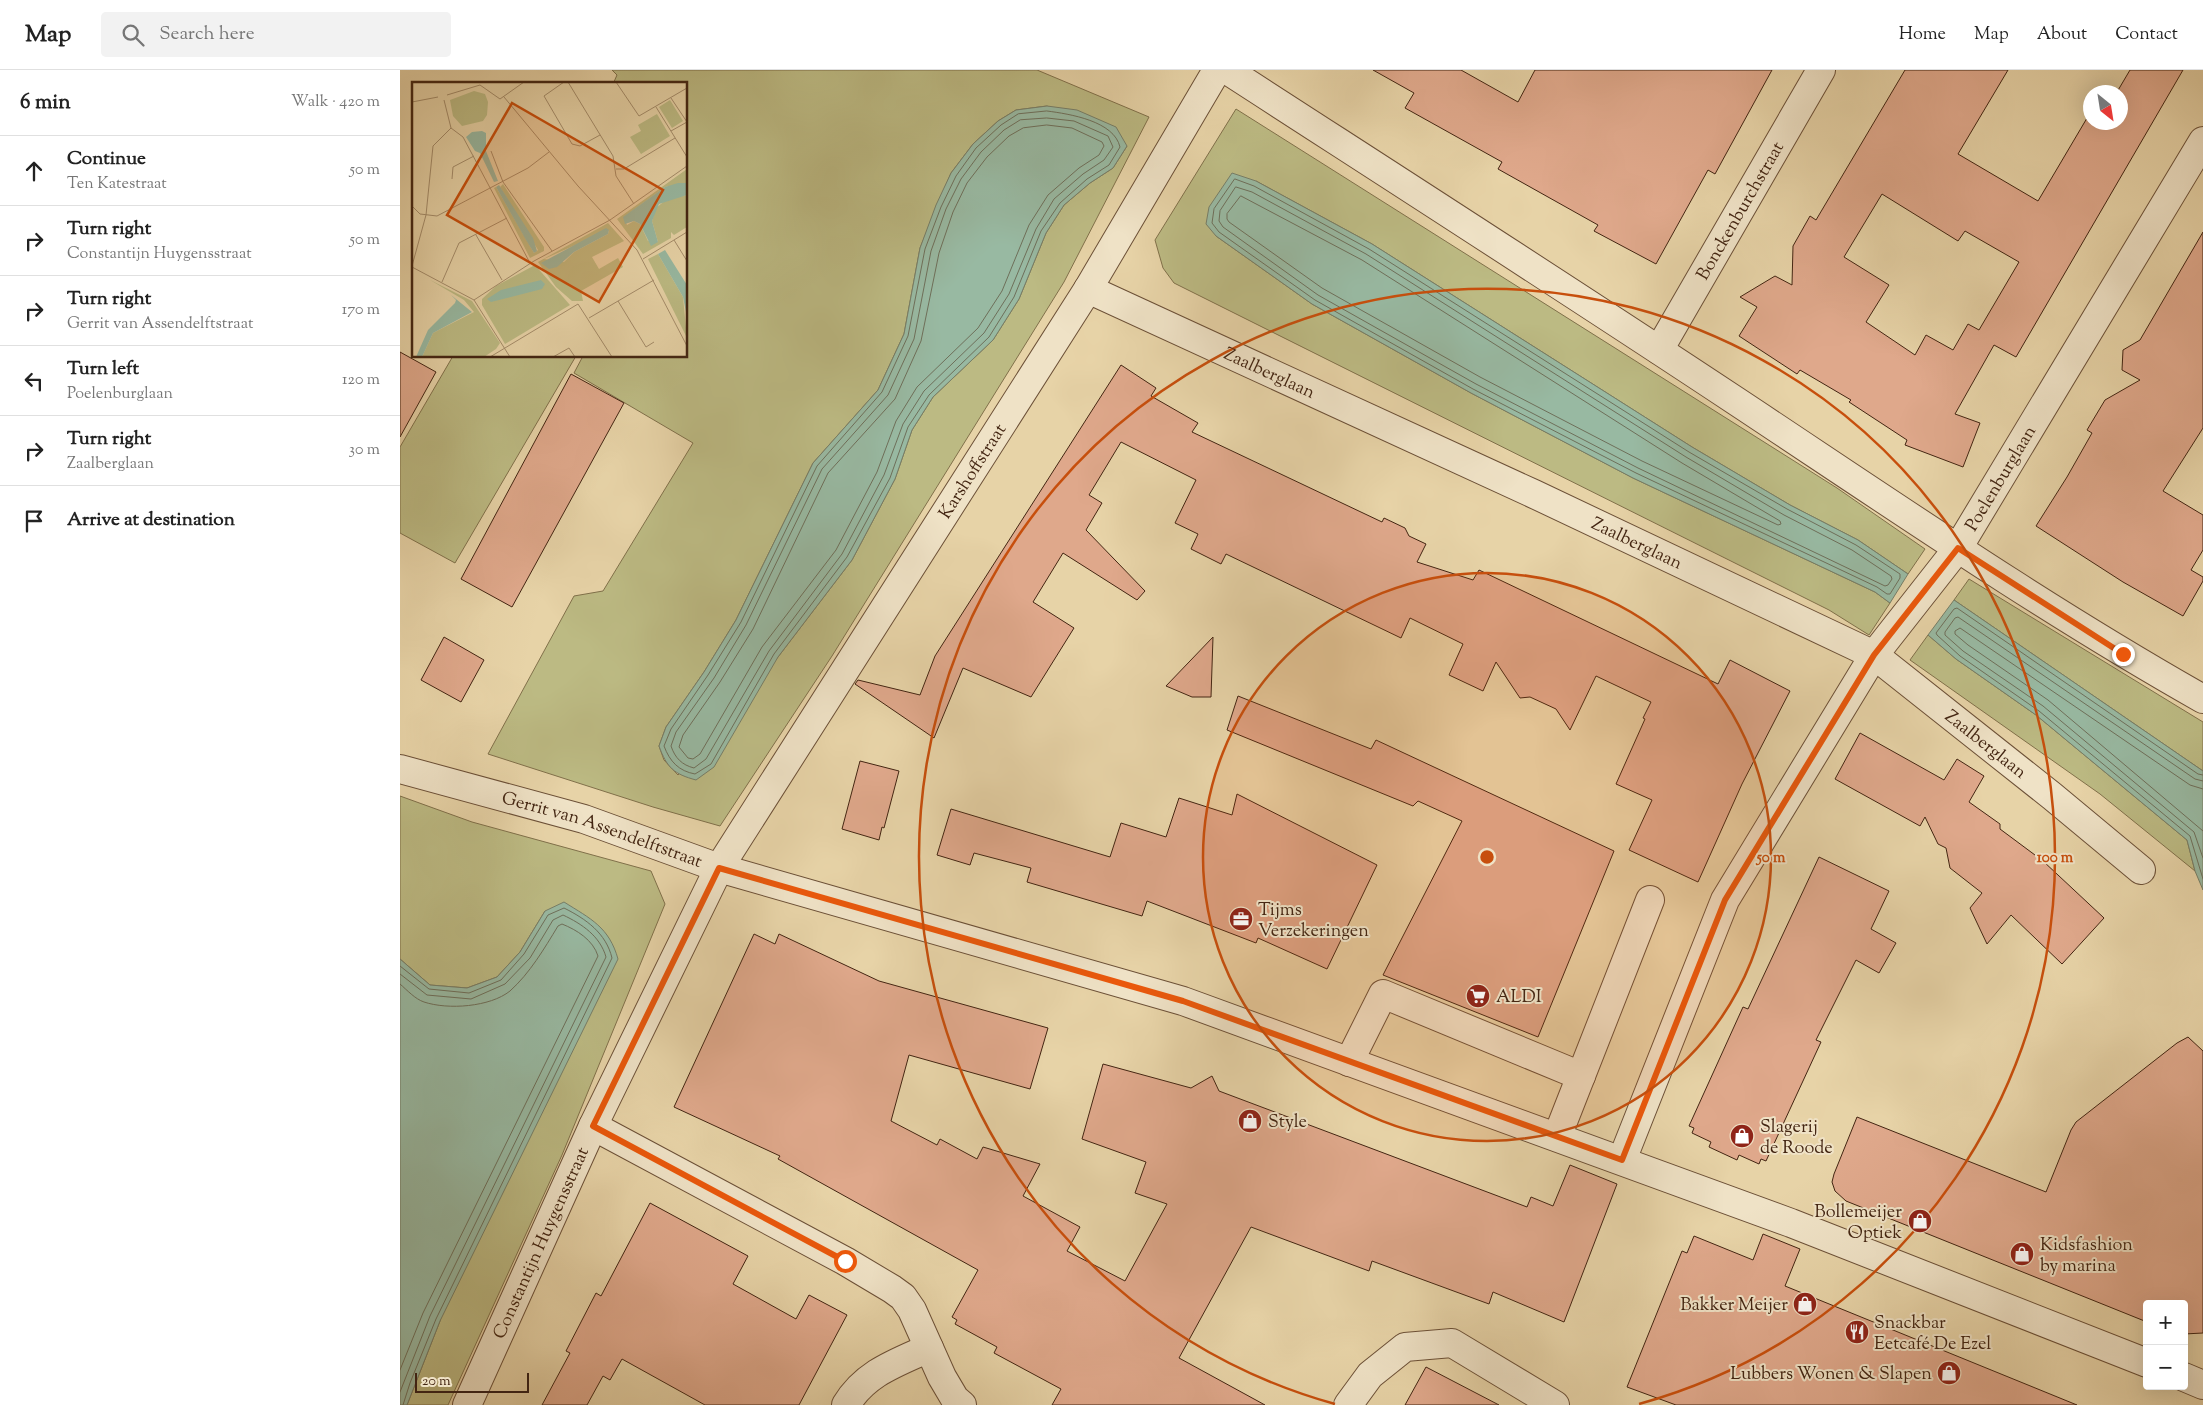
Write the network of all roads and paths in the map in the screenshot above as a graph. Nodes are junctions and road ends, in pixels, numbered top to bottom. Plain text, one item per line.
1 (1217, 70) edge
2 (1227, 70) edge
3 (1821, 70) edge
4 (2203, 141) edge
5 (1088, 289) junction
6 (1659, 350) junction
7 (1958, 548) junction
8 (1874, 655) junction
9 (2203, 700) edge
10 (400, 769) edge
11 (719, 868) junction
12 (2141, 870) dead end
13 (1650, 900) dead end
14 (1349, 1062) junction
15 (1581, 1076) junction
16 (593, 1126) junction
17 (1557, 1137) junction
18 (1622, 1160) junction
19 (929, 1348) junction
20 (2143, 1361) edge
21 (2188, 1379) edge
22 (2203, 1385) edge
23 (468, 1405) edge
24 (846, 1405) edge
25 (962, 1405) edge
26 (1348, 1405) edge
27 (1555, 1405) edge

1 - 5 street, Karshoffstraat
2 - 6 street
3 - 6 street, Bonckenburchstraat
4 - 7 street, Poelenburglaan
5 - 8 street, Zaalberglaan
5 - 11 street, Karshoffstraat
6 - 7 street
7 - 8 street, Poelenburglaan
7 - 9 street
8 - 12 street, Zaalberglaan
8 - 18 street, Poelenburglaan
10 - 11 street, Gerrit van Assendelftstraat
11 - 14 street, Gerrit van Assendelftstraat
11 - 16 street, Constantijn Huygensstraat
13 - 15 street
14 - 15 street
14 - 17 street, Gerrit van Assendelftstraat
15 - 17 street
16 - 19 street
16 - 23 street, Constantijn Huygensstraat
17 - 18 street, Gerrit van Assendelftstraat
18 - 20 street, Gerrit van Assendelftstraat
19 - 24 street
19 - 25 street
21 - 22 street
26 - 27 street

